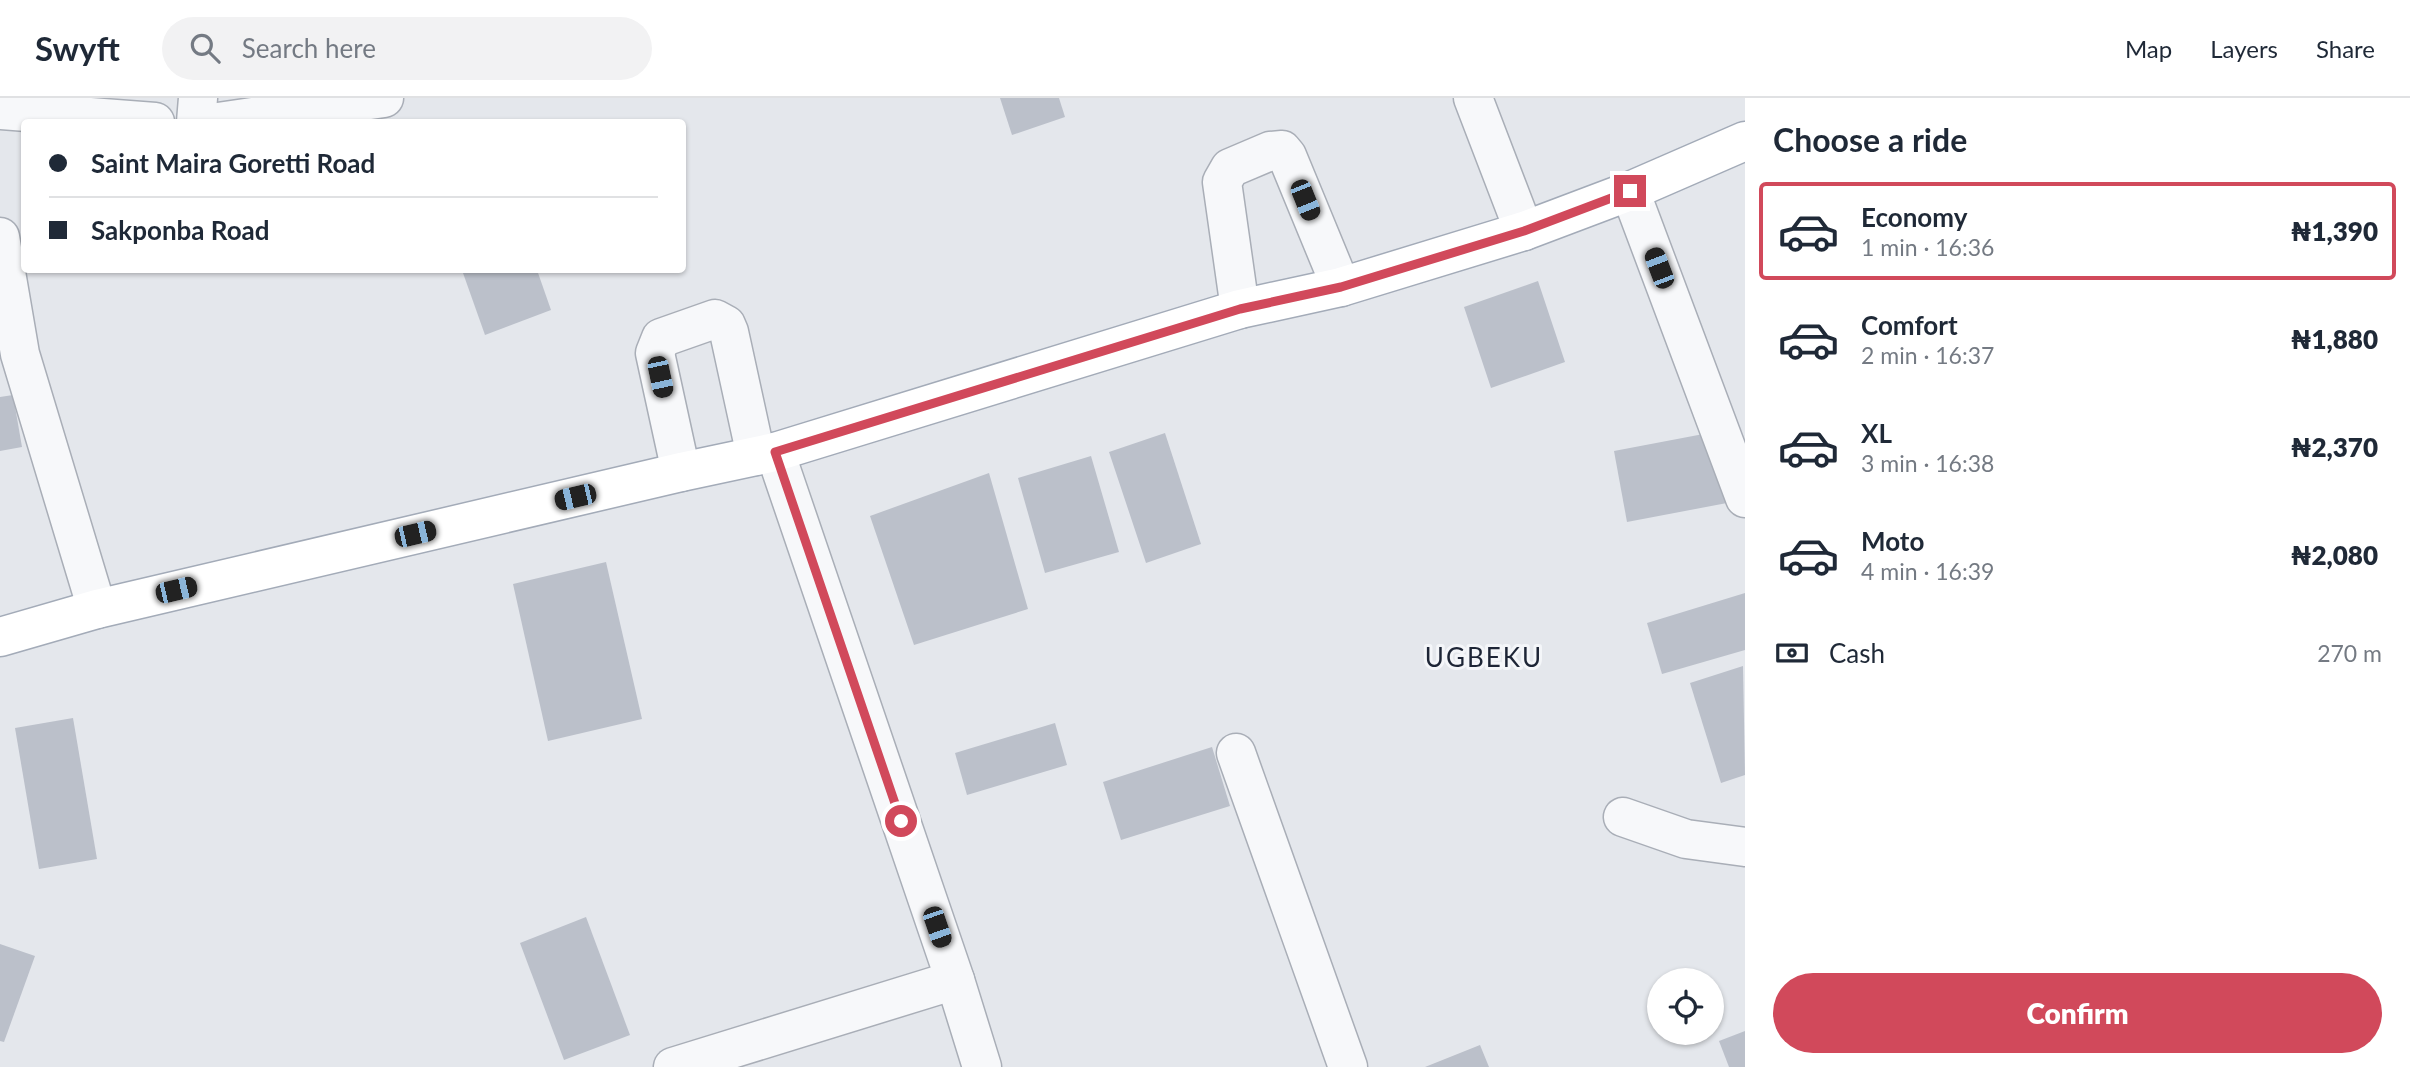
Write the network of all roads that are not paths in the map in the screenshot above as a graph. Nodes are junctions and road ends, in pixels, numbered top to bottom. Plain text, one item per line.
1 (198, 98) edge
2 (384, 98) edge
3 (1473, 98) edge
4 (0, 110) edge
5 (116, 119) edge
6 (196, 119) edge
7 (239, 119) edge
8 (1745, 141) edge
9 (1630, 191) junction
10 (1524, 231) junction
11 (0, 237) edge
12 (1341, 287) junction
13 (1240, 309) junction
14 (10, 355) edge
15 (766, 454) junction
16 (681, 472) junction
17 (1745, 498) edge
18 (97, 609) junction
19 (0, 637) edge
20 (1236, 753) dead end
21 (1623, 817) dead end
22 (1745, 847) edge
23 (955, 980) junction
24 (673, 1067) edge
25 (982, 1067) edge
26 (1348, 1067) edge

1 - 6 street
2 - 7 street
3 - 10 street
4 - 5 street
8 - 9 main road
9 - 10 main road
9 - 17 street
10 - 12 main road
11 - 14 street
12 - 13 main road
12 - 13 street
13 - 15 main road
14 - 18 street
15 - 16 main road
15 - 16 street
15 - 23 street
16 - 18 main road
18 - 19 main road
20 - 26 street
21 - 22 street
23 - 24 street
23 - 25 street

